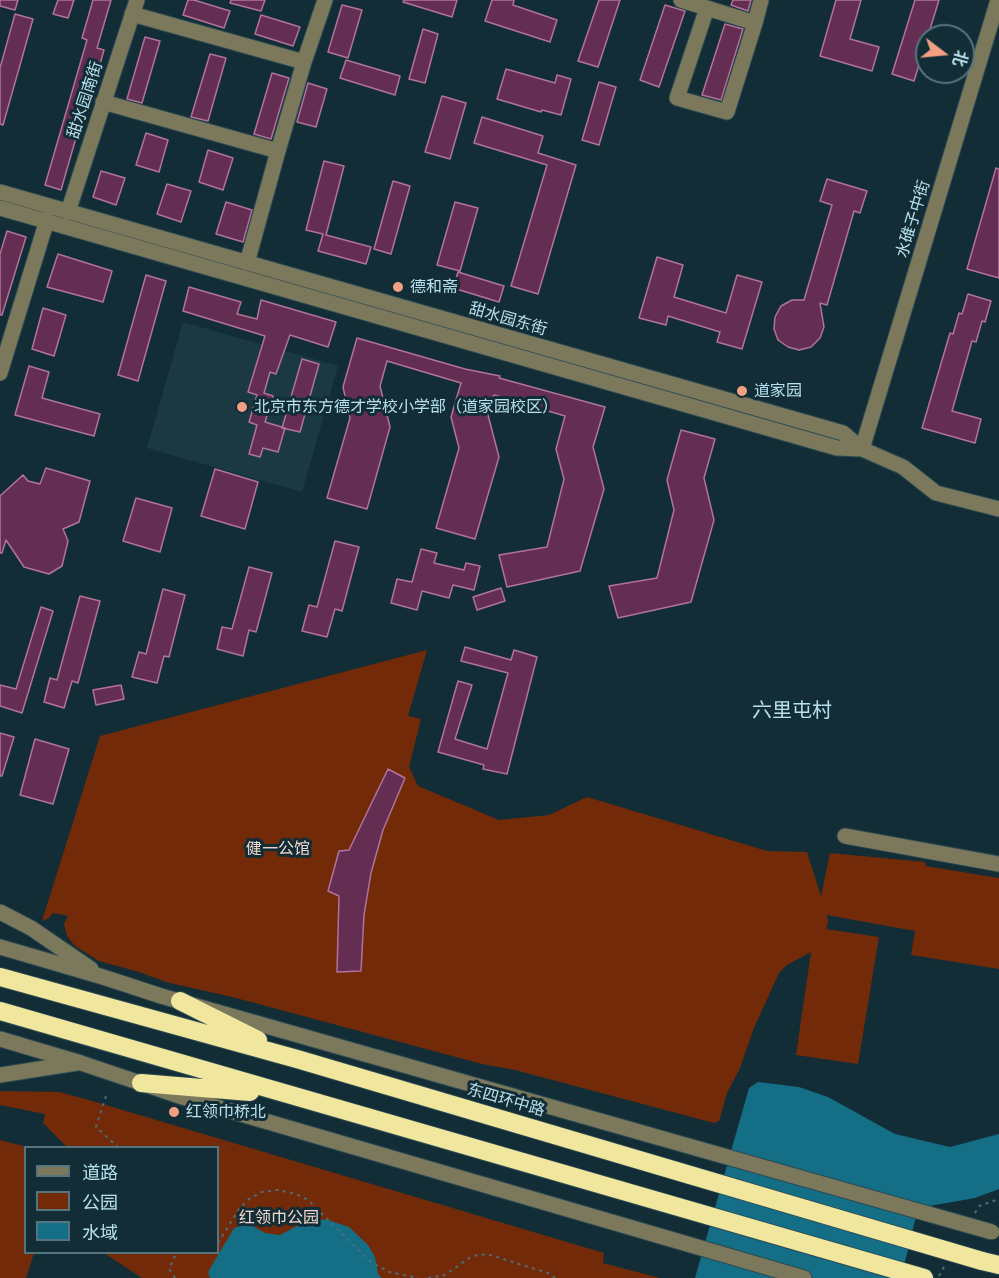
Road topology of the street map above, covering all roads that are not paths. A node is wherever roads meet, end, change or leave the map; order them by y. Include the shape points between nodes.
1 (325, 0) edge
2 (681, 0) edge
3 (761, 0) edge
4 (998, 0) edge
5 (135, 7) edge
6 (707, 8) junction
7 (754, 23) junction
8 (304, 62) junction
9 (103, 102) junction
10 (278, 152) junction
11 (0, 192) edge
12 (0, 208) edge
13 (68, 212) junction
14 (47, 220) junction
15 (247, 263) junction
16 (0, 373) edge
17 (862, 449) junction
18 (999, 509) edge
19 (845, 836) dead end
20 (999, 864) edge
21 (0, 912) edge
22 (0, 948) edge
23 (0, 977) edge
24 (104, 977) junction
25 (180, 1001) junction
26 (0, 1011) edge
27 (0, 1039) edge
28 (297, 1059) junction
29 (81, 1063) junction
30 (0, 1075) edge
31 (141, 1083) junction
32 (289, 1095) junction
33 (996, 1233) edge
34 (991, 1263) edge
35 (804, 1278) edge
36 (924, 1278) edge

1 - 8 street
2 - 6 street
3 - 7 street
4 - 17 street, 水碓子中街
5 - 8 street
5 - 9 street, 甜水园南街
6 - 7 street
6 - 7 street via 677,98 727,112
8 - 10 street
9 - 10 street
9 - 13 street, 甜水园南街
10 - 15 street
11 - 13 street, 甜水园东街
12 - 14 street, 甜水园东街
13 - 15 street, 甜水园东街
14 - 16 street
14 - 17 street, 甜水园东街 via 837,448
15 - 17 street, 甜水园东街 via 843,433
17 - 18 street, 甜水园东街 via 903,467 936,493
19 - 20 street
21 - 24 street
22 - 24 street, 东四环中路
23 - 28 highway, 东四环中路
24 - 25 street, 东四环中路
25 - 28 highway
25 - 33 street, 东四环中路, bridge
26 - 32 highway
27 - 29 street
28 - 34 highway, 东四环中路, bridge
29 - 30 street
29 - 31 street
31 - 32 highway
31 - 35 street
32 - 36 highway

